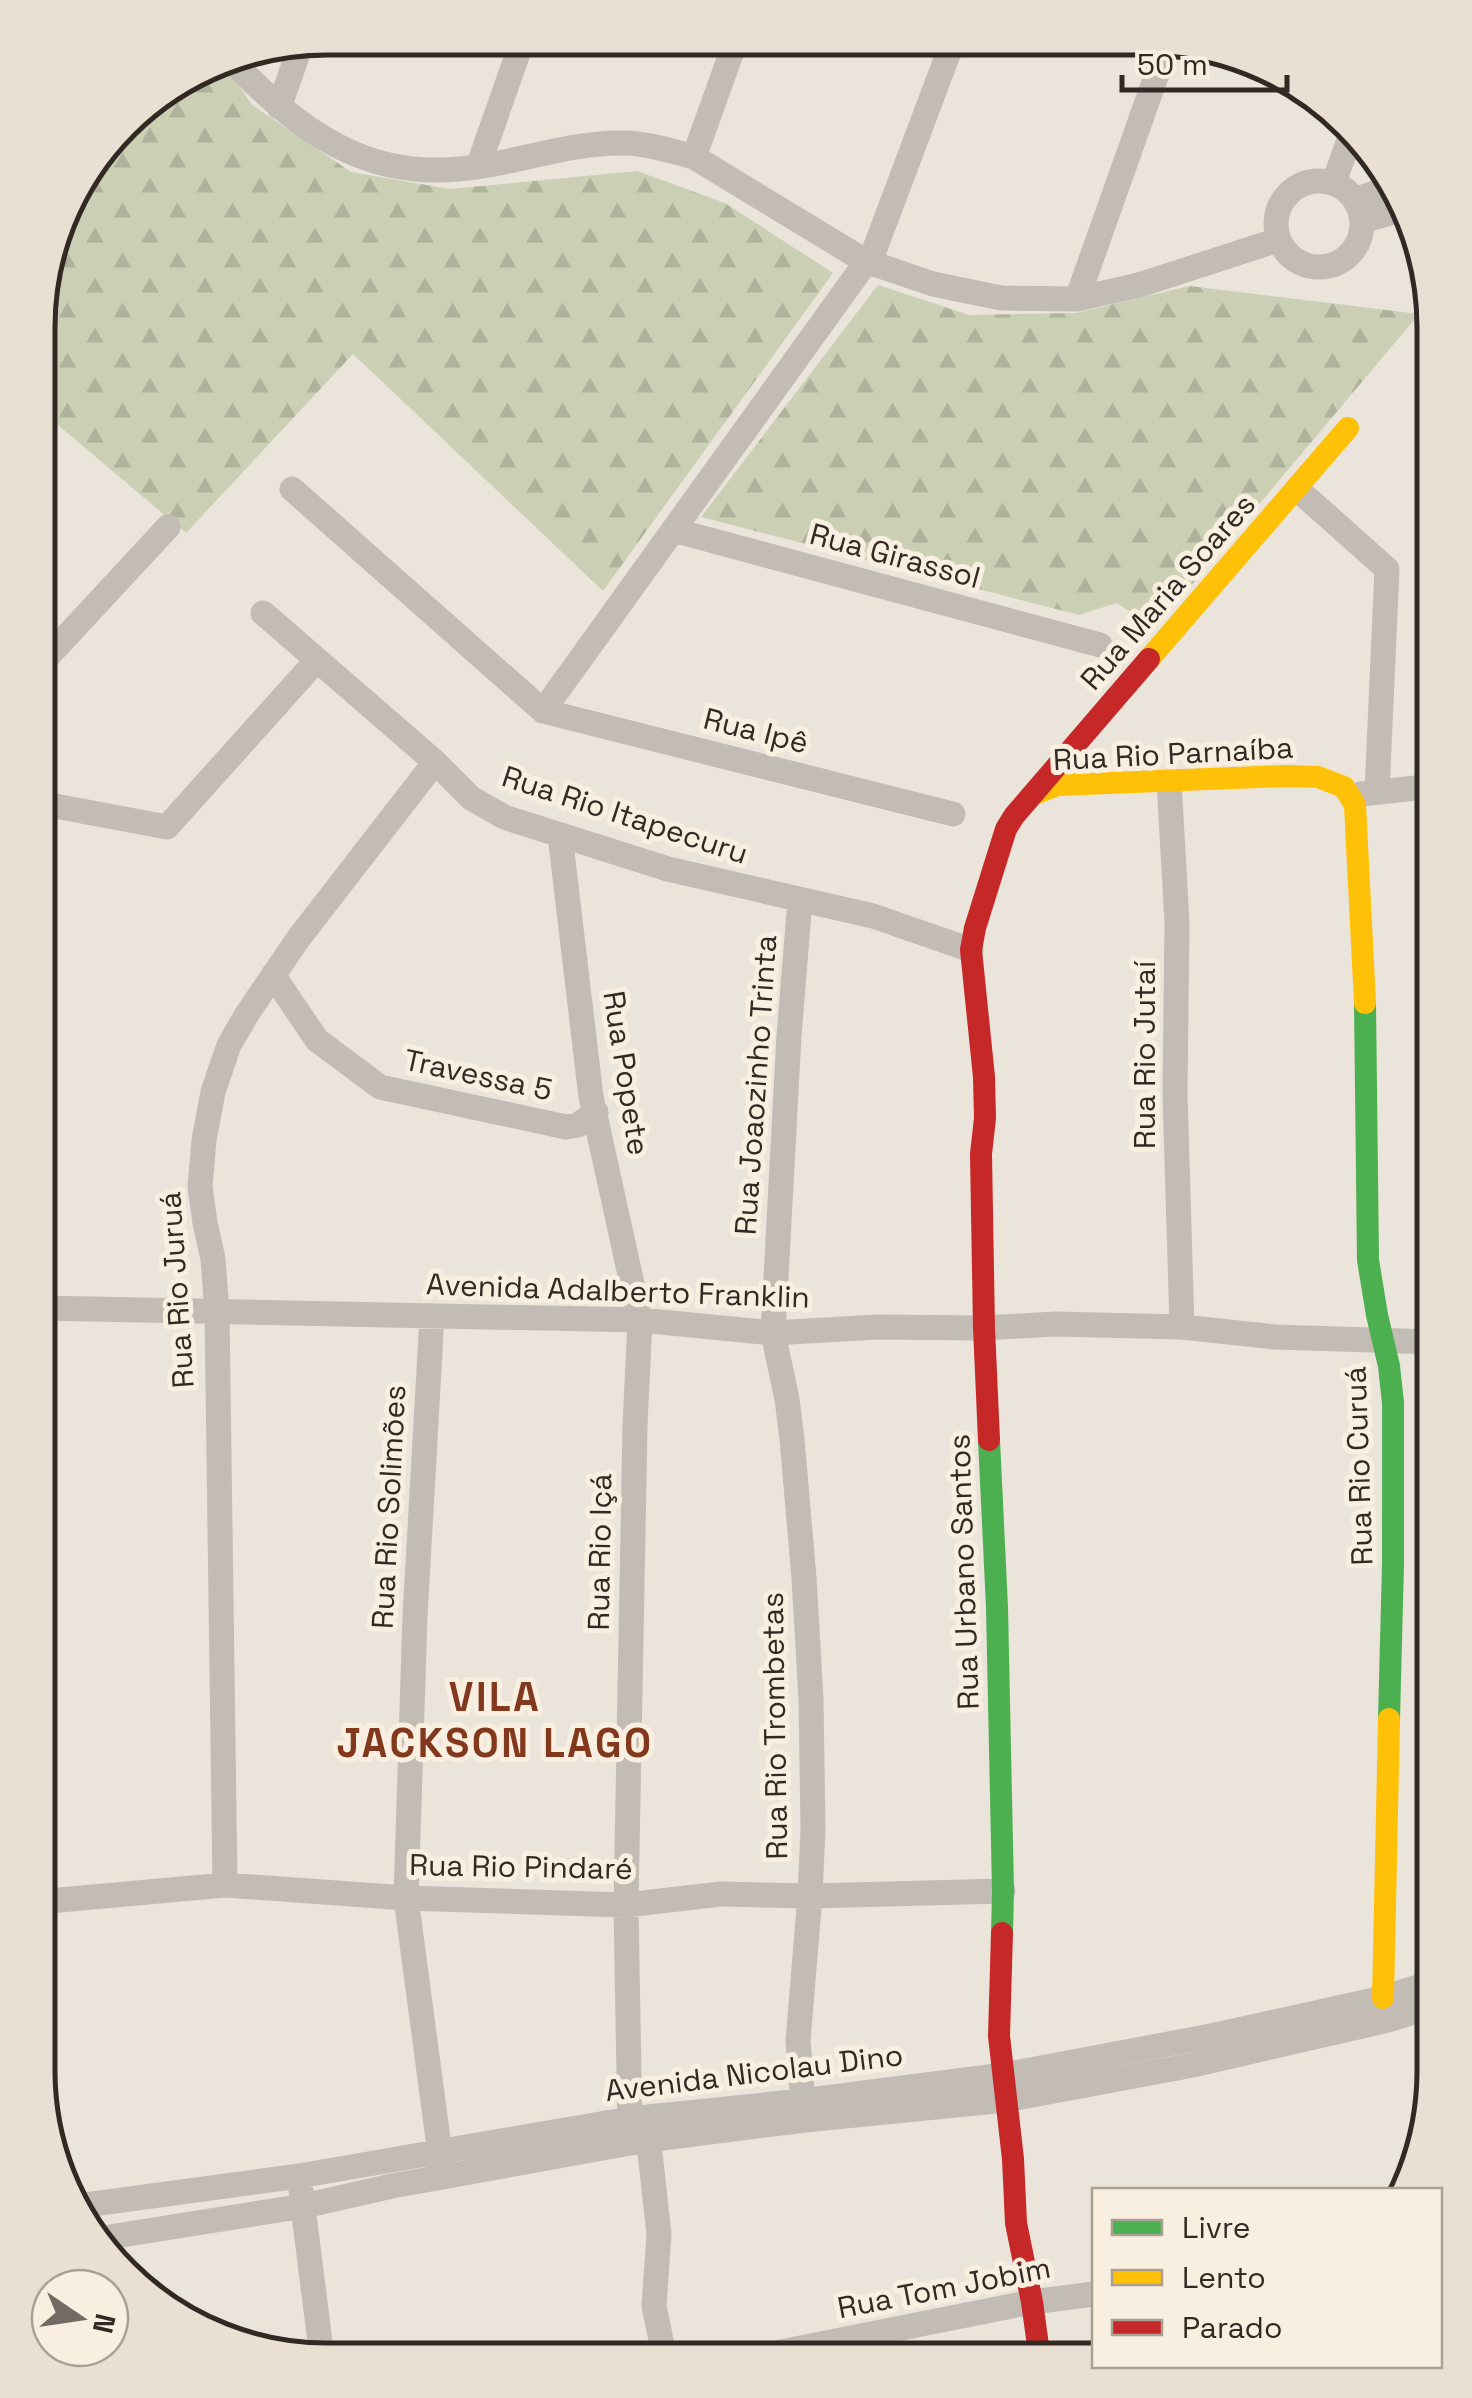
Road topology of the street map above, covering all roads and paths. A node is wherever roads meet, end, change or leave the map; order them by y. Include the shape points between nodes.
1 (517, 55) edge
2 (731, 55) edge
3 (947, 55) edge
4 (1163, 56) edge
5 (297, 57) edge
6 (239, 69) edge
7 (279, 106) junction
8 (1347, 146) edge
9 (694, 157) junction
10 (478, 167) junction
11 (1334, 182) junction
12 (1382, 193) edge
13 (1389, 209) edge
14 (1359, 210) junction
15 (1278, 240) junction
16 (865, 261) junction
17 (1077, 299) junction
18 (1348, 428) dead end
19 (1297, 488) junction
20 (292, 489) dead end
21 (168, 527) dead end
22 (673, 530) junction
23 (263, 613) dead end
24 (1100, 645) dead end
25 (55, 650) edge
26 (317, 660) junction
27 (543, 710) junction
28 (435, 762) junction
29 (1169, 782) junction
30 (1417, 789) edge
31 (1034, 794) junction
32 (1362, 800) junction
33 (55, 806) edge
34 (953, 814) dead end
35 (560, 834) junction
36 (800, 900) junction
37 (972, 950) junction
38 (273, 975) junction
39 (596, 1112) junction
40 (55, 1308) edge
41 (217, 1313) junction
42 (432, 1317) junction
43 (640, 1320) junction
44 (1182, 1326) junction
45 (984, 1328) junction
46 (773, 1333) junction
47 (1383, 1341) junction
48 (1416, 1342) edge
49 (226, 1885) junction
50 (1003, 1891) junction
51 (810, 1896) junction
52 (406, 1898) junction
53 (55, 1900) edge
54 (626, 1906) junction
55 (1416, 1988) edge
56 (1384, 1998) junction
57 (1416, 2011) edge
58 (1005, 2087) junction
59 (803, 2110) junction
60 (638, 2130) junction
61 (438, 2152) junction
62 (299, 2176) junction
63 (444, 2178) junction
64 (90, 2205) edge
65 (304, 2206) junction
66 (112, 2237) edge
67 (1092, 2294) edge
68 (1032, 2302) junction
69 (320, 2343) edge
70 (662, 2343) edge
71 (826, 2343) edge
72 (1038, 2343) edge

1 - 10 street
2 - 9 street
3 - 16 street
4 - 17 street
5 - 7 street
6 - 7 street
7 - 10 street via 339,148 386,164
8 - 11 street
9 - 10 street via 627,144
9 - 16 street
11 - 14 street via 1348,190
11 - 15 street via 1308,181 1284,197 1277,210
12 - 14 street
13 - 14 street
14 - 15 street via 1358,244 1333,265 1301,264
15 - 17 street
16 - 17 street via 1001,298
16 - 22 street
18 - 19 street, Rua Maria Soares
19 - 31 street, Rua Maria Soares
19 - 32 street via 1387,569
20 - 27 street
21 - 25 street
22 - 24 street, Rua Girassol
22 - 27 street
23 - 26 street, Rua Rio Itapecuru
26 - 28 street, Rua Rio Itapecuru
26 - 33 street via 167,826
27 - 34 street, Rua Ipê
28 - 35 street, Rua Rio Itapecuru via 489,809
28 - 38 street, Rua Rio Juruá
29 - 31 street, Rua Rio Parnaíba via 1058,785
29 - 32 street, Rua Rio Parnaíba via 1318,777
29 - 44 street, Rua Rio Jutaí
30 - 32 street
31 - 37 street, Rua Urbano Santos via 1006,829
32 - 47 street, Rua Rio Curuá via 1356,852 1365,973 1368,1260
35 - 36 street, Rua Rio Itapecuru via 668,869
35 - 39 street, Rua Popete
36 - 37 street, Rua Rio Itapecuru via 873,916
36 - 46 street, Rua Joaozinho Trinta
37 - 45 street, Rua Urbano Santos via 984,1077
38 - 39 street, Travessa 5 via 317,1040 380,1087 566,1127
38 - 41 street, Rua Rio Juruá via 228,1045 204,1140 200,1187
39 - 43 street, Rua Popete
40 - 41 street, Avenida Adalberto Franklin
41 - 42 street, Avenida Adalberto Franklin
41 - 49 street, Rua Rio Juruá
42 - 43 street, Avenida Adalberto Franklin
42 - 52 street, Rua Rio Solimões
43 - 46 street, Avenida Adalberto Franklin
43 - 54 street, Rua Rio Içá
44 - 45 street, Avenida Adalberto Franklin
44 - 47 street, Avenida Adalberto Franklin
45 - 46 street, Avenida Adalberto Franklin
45 - 50 street, Rua Urbano Santos
46 - 51 street, Rua Rio Trombetas via 787,1399 804,1578
47 - 48 street, Avenida Adalberto Franklin
47 - 56 street, Rua Rio Curuá via 1392,1403 1394,1547
49 - 52 street, Rua Rio Pindaré
49 - 53 street, Rua Rio Pindaré
50 - 51 street, Rua Rio Pindaré
50 - 58 street, Rua Urbano Santos via 999,2036
51 - 54 street, Rua Rio Pindaré via 721,1894
51 - 59 street, Rua Rio Trombetas via 798,2041
52 - 54 street, Rua Rio Pindaré
52 - 61 street, Rua Rio Solimões
54 - 60 street, Rua Rio Içá
55 - 56 street, Avenida Nicolau Dino
56 - 58 street, Avenida Nicolau Dino
57 - 58 street, Avenida Nicolau Dino via 1193,2065
58 - 59 street, Avenida Nicolau Dino
58 - 68 street, Rua Urbano Santos via 1016,2222
59 - 60 street, Avenida Nicolau Dino
60 - 61 street, Avenida Nicolau Dino
60 - 63 street, Avenida Nicolau Dino
60 - 70 street, Rua Rio Içá via 659,2234 654,2306
61 - 62 street, Avenida Nicolau Dino
61 - 63 street, Rua Rio Solimões
62 - 64 street, Avenida Nicolau Dino
62 - 65 street
63 - 65 street, Avenida Nicolau Dino
65 - 66 street, Avenida Nicolau Dino
65 - 69 street
67 - 68 street, Rua Tom Jobim
68 - 71 street, Rua Tom Jobim
68 - 72 street, Rua Urbano Santos

